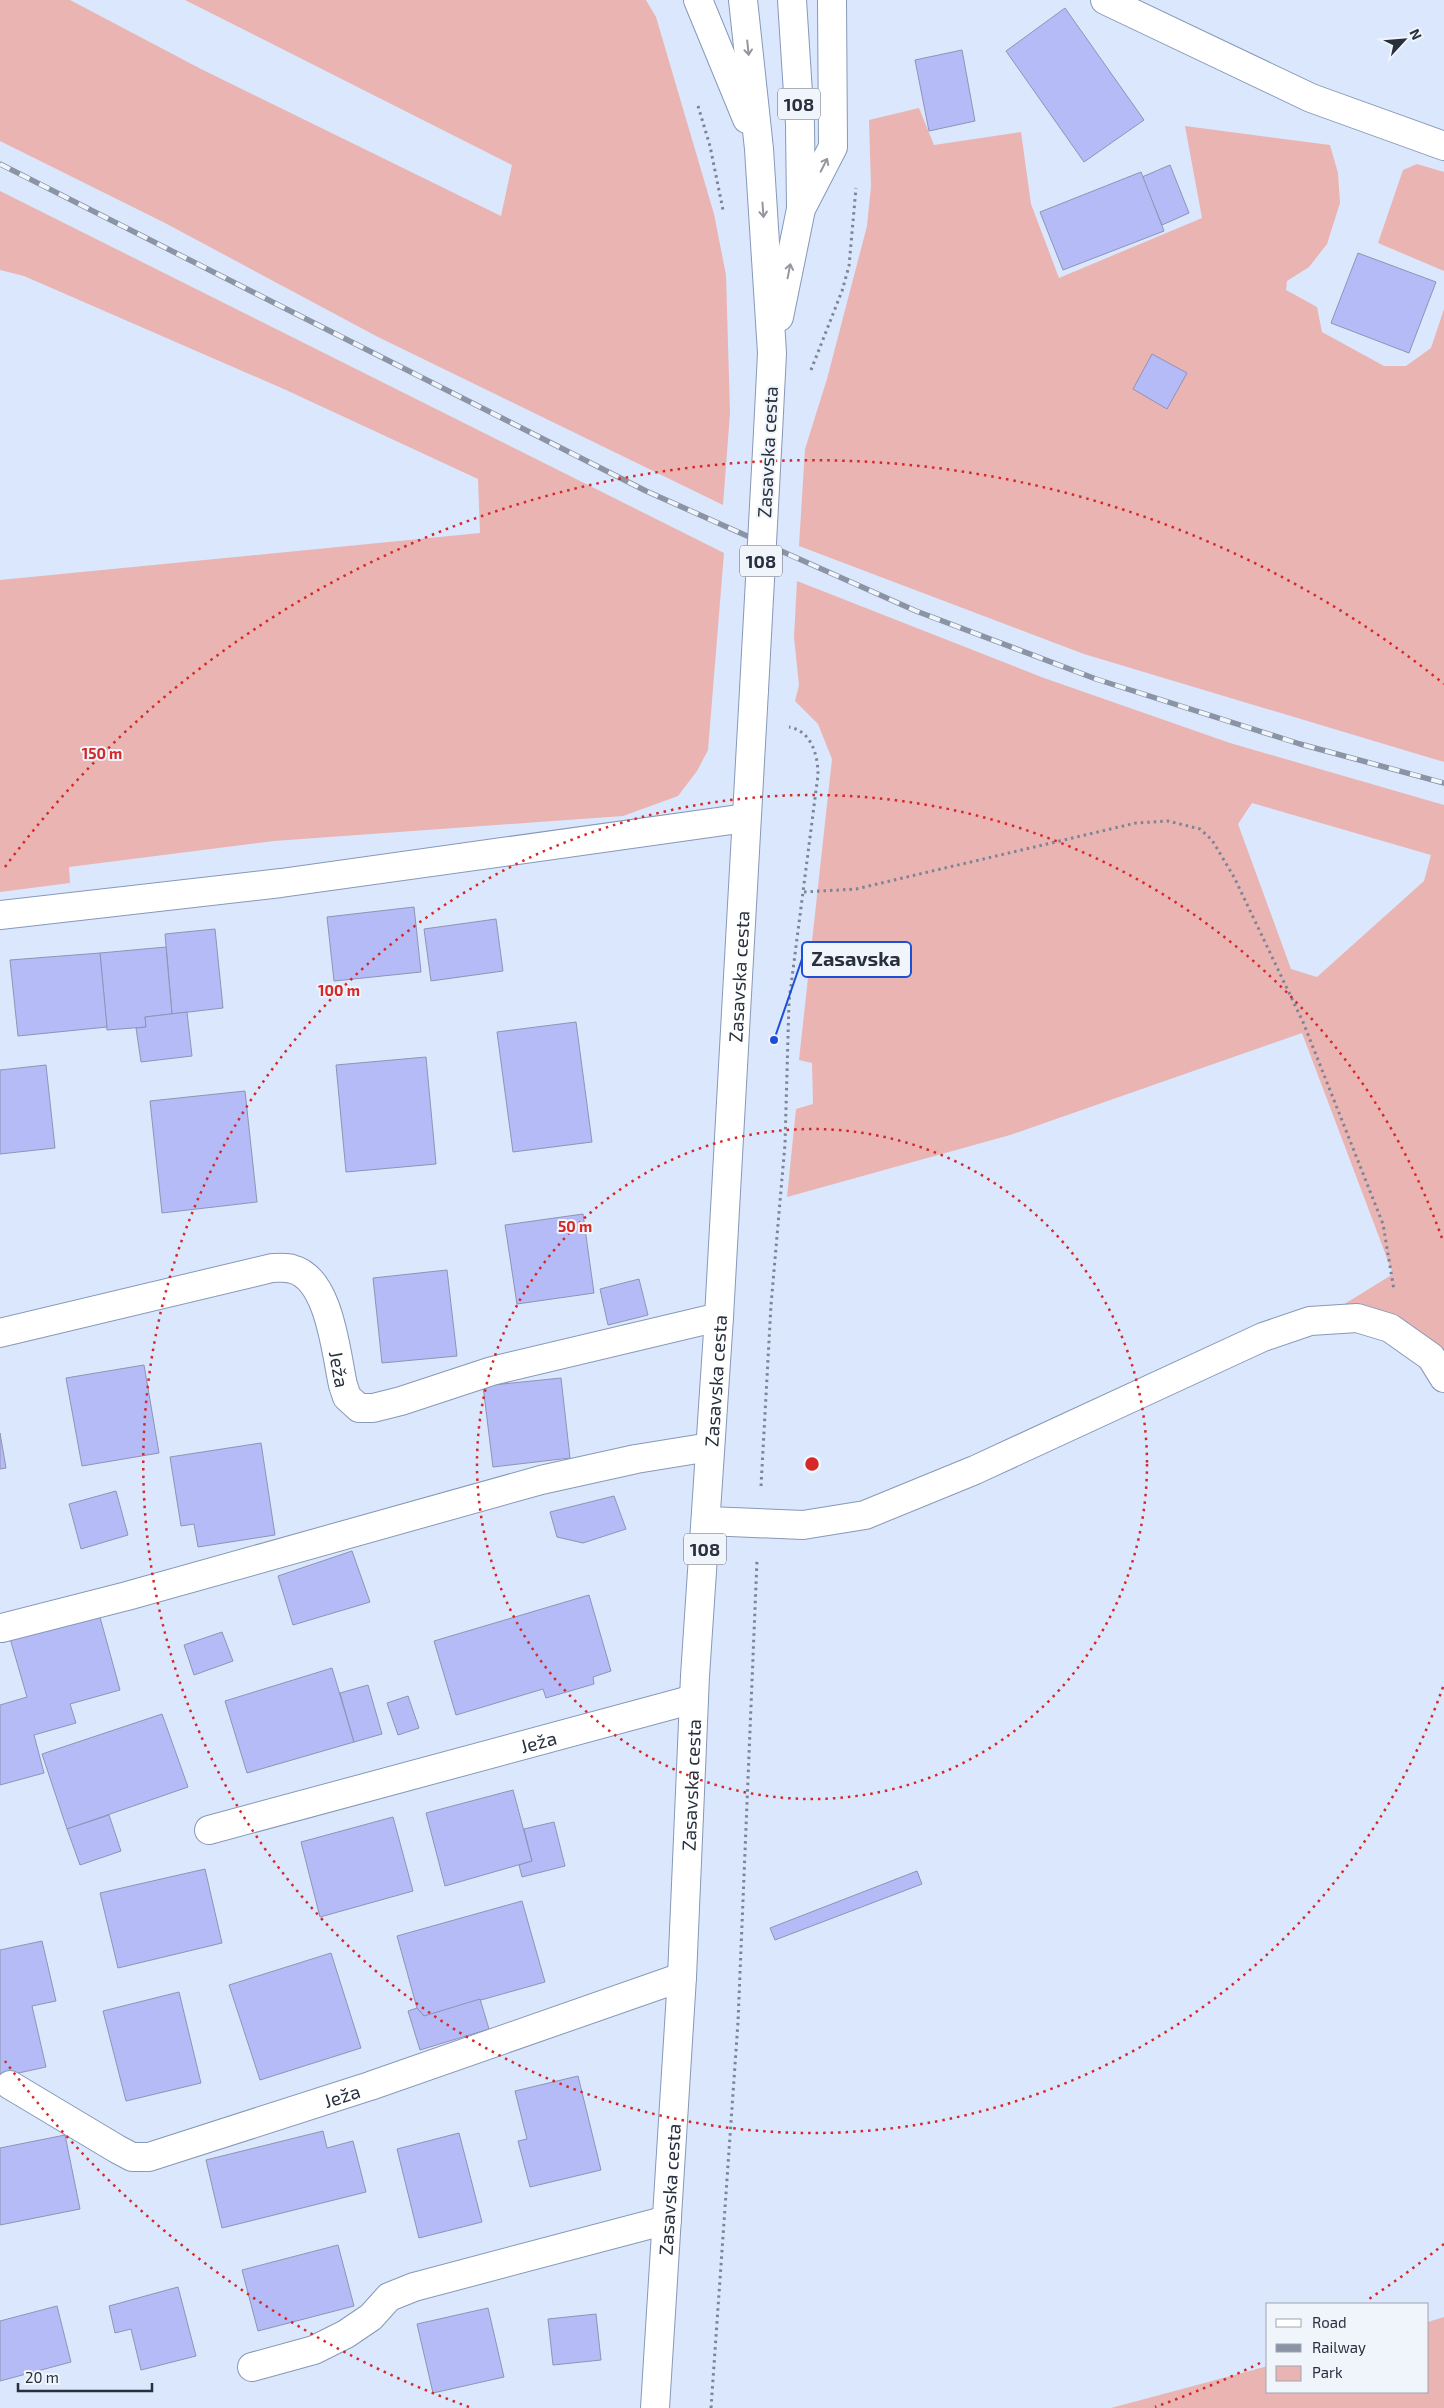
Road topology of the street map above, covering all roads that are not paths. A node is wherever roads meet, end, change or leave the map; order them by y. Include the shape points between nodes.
1 (698, 0) edge
2 (743, 0) edge
3 (792, 0) edge
4 (832, 0) edge
5 (1105, 0) edge
6 (1444, 146) edge
7 (759, 149) junction
8 (801, 209) junction
9 (772, 353) junction
10 (746, 818) junction
11 (0, 915) edge
12 (719, 1317) junction
13 (0, 1333) edge
14 (1444, 1378) edge
15 (710, 1447) junction
16 (707, 1521) junction
17 (2, 1628) dead end
18 (694, 1699) junction
19 (209, 1830) dead end
20 (682, 1978) junction
21 (10, 2085) dead end
22 (667, 2220) junction
23 (252, 2367) dead end
24 (655, 2408) edge

1 - 7 street
2 -> 7 street, Zasavska cesta
3 - 8 street, Zasavska cesta / 108
8 -> 4 street via 833,147
5 - 6 street via 1311,98
7 -> 9 street, Zasavska cesta
9 -> 8 street, Zasavska cesta / 108
9 - 10 street, Zasavska cesta / 108, bridge
10 - 11 street via 281,883
10 - 12 street, Zasavska cesta / 108
12 - 13 street, Ježa via 492,1371 373,1408 359,1408 347,1397 327,1309 318,1290 306,1276 292,1269 272,1268
12 - 15 street, Zasavska cesta / 108
14 - 16 street via 1431,1357 1390,1328 1357,1318 1310,1321 1263,1337 975,1470 865,1515 803,1525
15 - 16 street, Zasavska cesta / 108
15 - 17 street via 541,1480 128,1596
16 - 18 street, Zasavska cesta / 108
18 - 19 street, Ježa
18 - 20 street, Zasavska cesta / 108
20 - 21 street, Ježa via 370,2086 149,2156 132,2156 117,2150
20 - 22 street, Zasavska cesta / 108
22 - 23 street via 414,2287 389,2297 371,2317 314,2350
22 - 24 street, Zasavska cesta / 108

